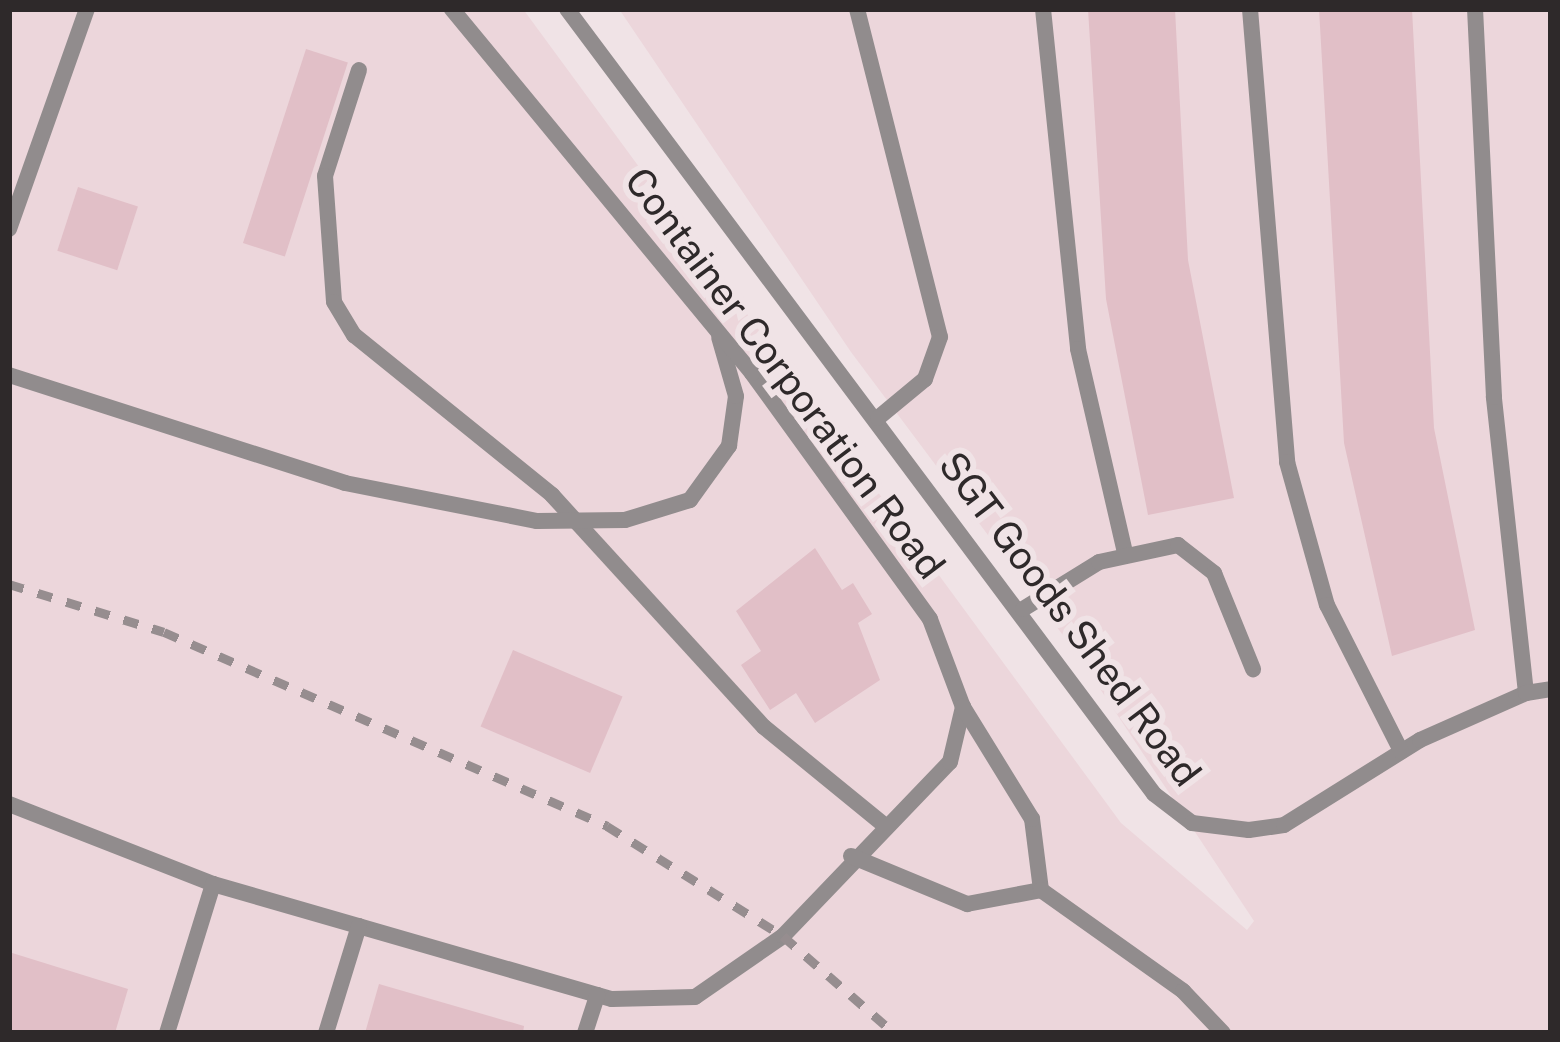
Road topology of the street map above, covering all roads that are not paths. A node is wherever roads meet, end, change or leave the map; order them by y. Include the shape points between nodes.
1 (87, 9) edge
2 (452, 9) edge
3 (567, 9) edge
4 (857, 9) edge
5 (1043, 9) edge
6 (1250, 9) edge
7 (1475, 9) edge
8 (358, 70) dead end
9 (9, 229) edge
10 (718, 330) junction
11 (9, 375) edge
12 (878, 418) junction
13 (566, 521) junction
14 (1125, 553) junction
15 (1023, 609) junction
16 (1253, 669) dead end
17 (1551, 689) edge
18 (1526, 693) junction
19 (964, 707) junction
20 (1401, 751) junction
21 (9, 804) edge
22 (884, 824) junction
23 (851, 856) junction
24 (213, 884) junction
25 (1040, 890) junction
26 (359, 926) junction
27 (597, 995) junction
28 (167, 1033) edge
29 (326, 1033) edge
30 (585, 1033) edge
31 (1223, 1033) edge

1 - 9 lane
2 - 10 lane, Container Corporation Road
3 - 12 lane, SGT Goods Shed Road
4 - 12 lane via 880,130 940,337 925,379
5 - 14 lane via 1075,328
6 - 20 lane via 1287,462 1328,605
7 - 18 lane via 1494,397
8 - 13 lane via 325,176 334,302 354,335 552,495
10 - 13 lane via 736,396 729,446 690,500 626,520
10 - 19 lane, Container Corporation Road via 930,619
11 - 13 lane via 345,483
12 - 15 lane, SGT Goods Shed Road
13 - 22 lane via 764,727
14 - 15 lane
14 - 16 lane via 1162,544 1205,559
15 - 20 lane, SGT Goods Shed Road via 1154,794 1192,823 1284,825
17 - 18 lane, SGT Goods Shed Road
18 - 20 lane, SGT Goods Shed Road
19 - 22 lane via 950,762
19 - 25 lane, Container Corporation Road via 1032,819
21 - 24 lane
22 - 23 lane
23 - 25 lane via 967,904
23 - 27 lane via 756,961 695,998
24 - 26 lane
24 - 28 lane
25 - 31 lane via 1183,992
26 - 27 lane
26 - 29 lane
27 - 30 lane

